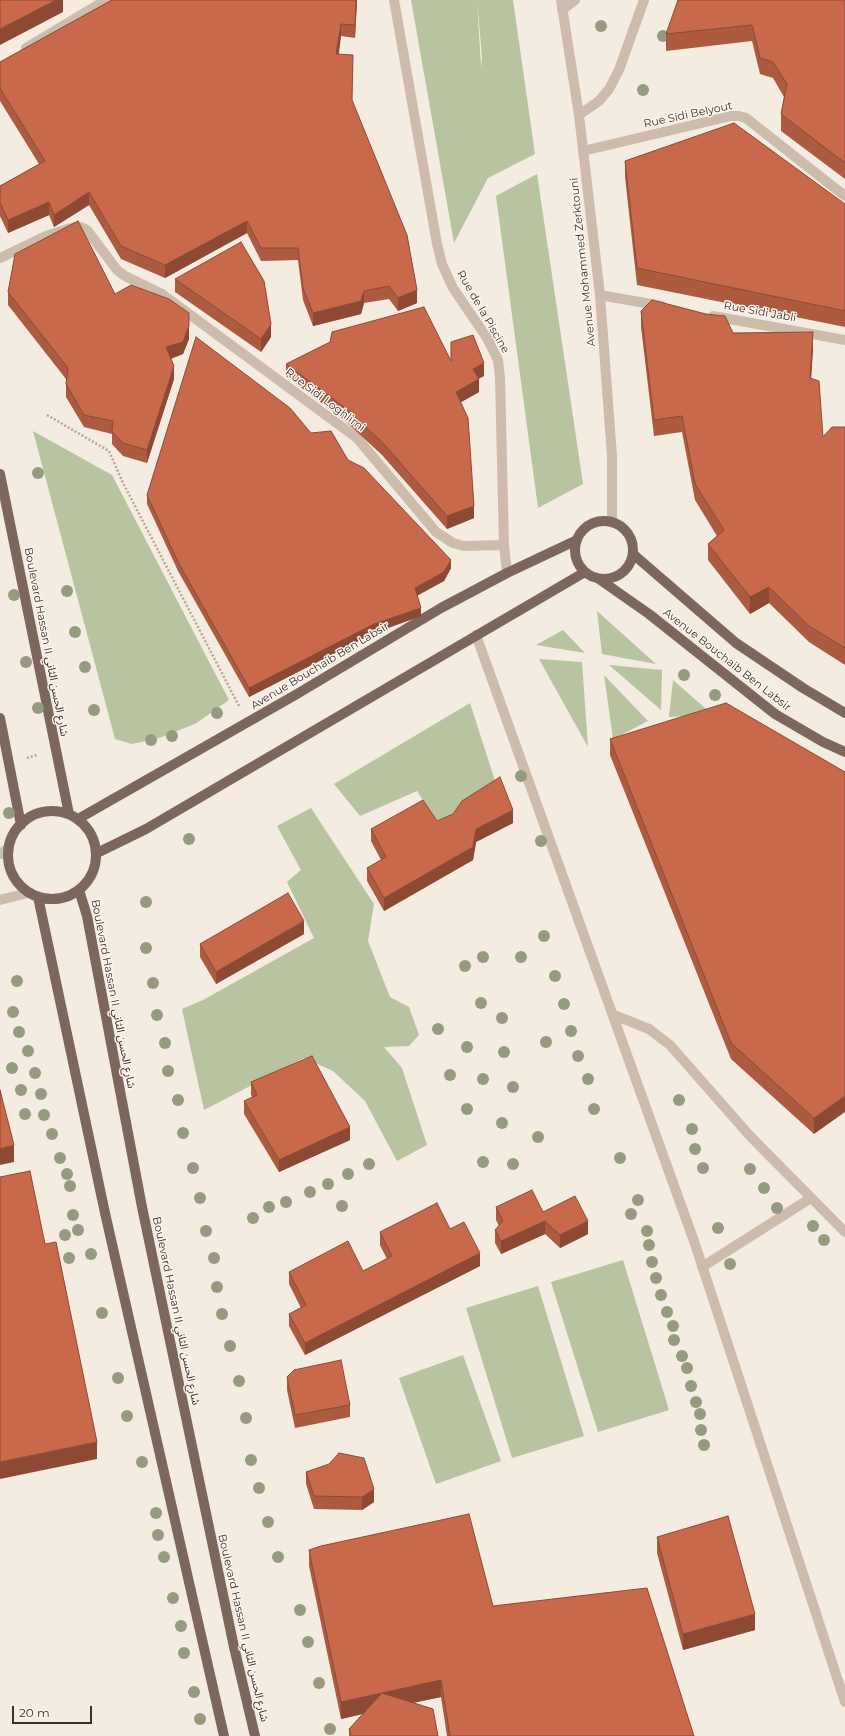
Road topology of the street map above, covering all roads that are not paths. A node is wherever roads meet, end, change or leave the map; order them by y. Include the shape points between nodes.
1 (106, 0) edge
2 (394, 0) edge
3 (575, 0) edge
4 (644, 0) edge
5 (562, 5) edge
6 (20, 52) edge
7 (579, 115) junction
8 (583, 151) junction
9 (845, 196) edge
10 (0, 258) edge
11 (600, 295) junction
12 (669, 308) edge
13 (700, 313) edge
14 (845, 340) edge
15 (0, 474) edge
16 (612, 522) junction
17 (577, 540) junction
18 (504, 545) junction
19 (633, 554) junction
20 (585, 572) junction
21 (507, 573) junction
22 (599, 579) junction
23 (476, 635) junction
24 (845, 713) edge
25 (0, 718) edge
26 (845, 752) edge
27 (74, 817) junction
28 (21, 825) junction
29 (9, 848) junction
30 (97, 853) junction
31 (0, 854) edge
32 (79, 890) junction
33 (28, 893) junction
34 (38, 897) junction
35 (0, 900) edge
36 (614, 1015) junction
37 (811, 1198) junction
38 (845, 1232) edge
39 (702, 1267) junction
40 (845, 1702) edge
41 (224, 1736) edge
42 (255, 1736) edge

1 - 6 street
2 - 18 street, Rue de la Piscine via 442,264 453,288 487,338 498,360
3 - 5 street
4 - 7 street via 619,70 609,89 599,101
5 - 7 street, Avenue Mohammed Zerktouni
7 - 8 street, Avenue Mohammed Zerktouni
8 - 9 street, Rue Sidi Belyout via 739,116 746,118
8 - 11 street, Avenue Mohammed Zerktouni
10 - 18 street, Rue Sidi Loghlimi via 37,240 74,227 87,230 117,270 162,294 357,438 436,532 453,543 464,546
11 - 12 street
11 - 16 street, Avenue Mohammed Zerktouni via 612,456
13 - 14 street, Rue Sidi Jabli
15 - 27 main road, Boulevard Hassan II شارع الحسن الثاني via 55,750
16 - 17 main road via 589,525
16 - 19 main road via 621,526 630,536
17 - 20 main road via 576,557
17 - 21 main road, Avenue Bouchaib Ben Labsir
18 - 21 street, Rue de la Piscine
19 - 22 main road via 630,563 621,574 609,579
19 - 24 main road, Avenue Bouchaib Ben Labsir via 736,643
20 - 22 main road
20 - 23 main road
21 - 27 main road, Avenue Bouchaib Ben Labsir via 441,608 247,722
22 - 26 main road, Avenue Bouchaib Ben Labsir via 649,614 775,714
23 - 30 main road via 146,829
23 - 36 street
25 - 28 main road
27 - 28 main road, Boulevard Hassan II شارع الحسن الثاني via 56,811 43,812 31,816
27 - 30 main road, Boulevard Hassan II شارع الحسن الثاني via 88,828
28 - 29 main road, Boulevard Hassan II شارع الحسن الثاني via 13,835
29 - 31 street
29 - 33 main road, Boulevard Hassan II شارع الحسن الثاني via 10,868 17,882
30 - 32 main road, Boulevard Hassan II شارع الحسن الثاني via 93,874
32 - 34 main road, Boulevard Hassan II شارع الحسن الثاني via 67,897 52,900
32 - 42 main road, Boulevard Hassan II شارع الحسن الثاني via 87,916 148,1238
33 - 34 main road, Boulevard Hassan II شارع الحسن الثاني
33 - 35 street
34 - 41 main road via 109,1228
36 - 37 street via 649,1029 670,1046 750,1136
36 - 39 street
37 - 38 street
37 - 39 street
39 - 40 street

